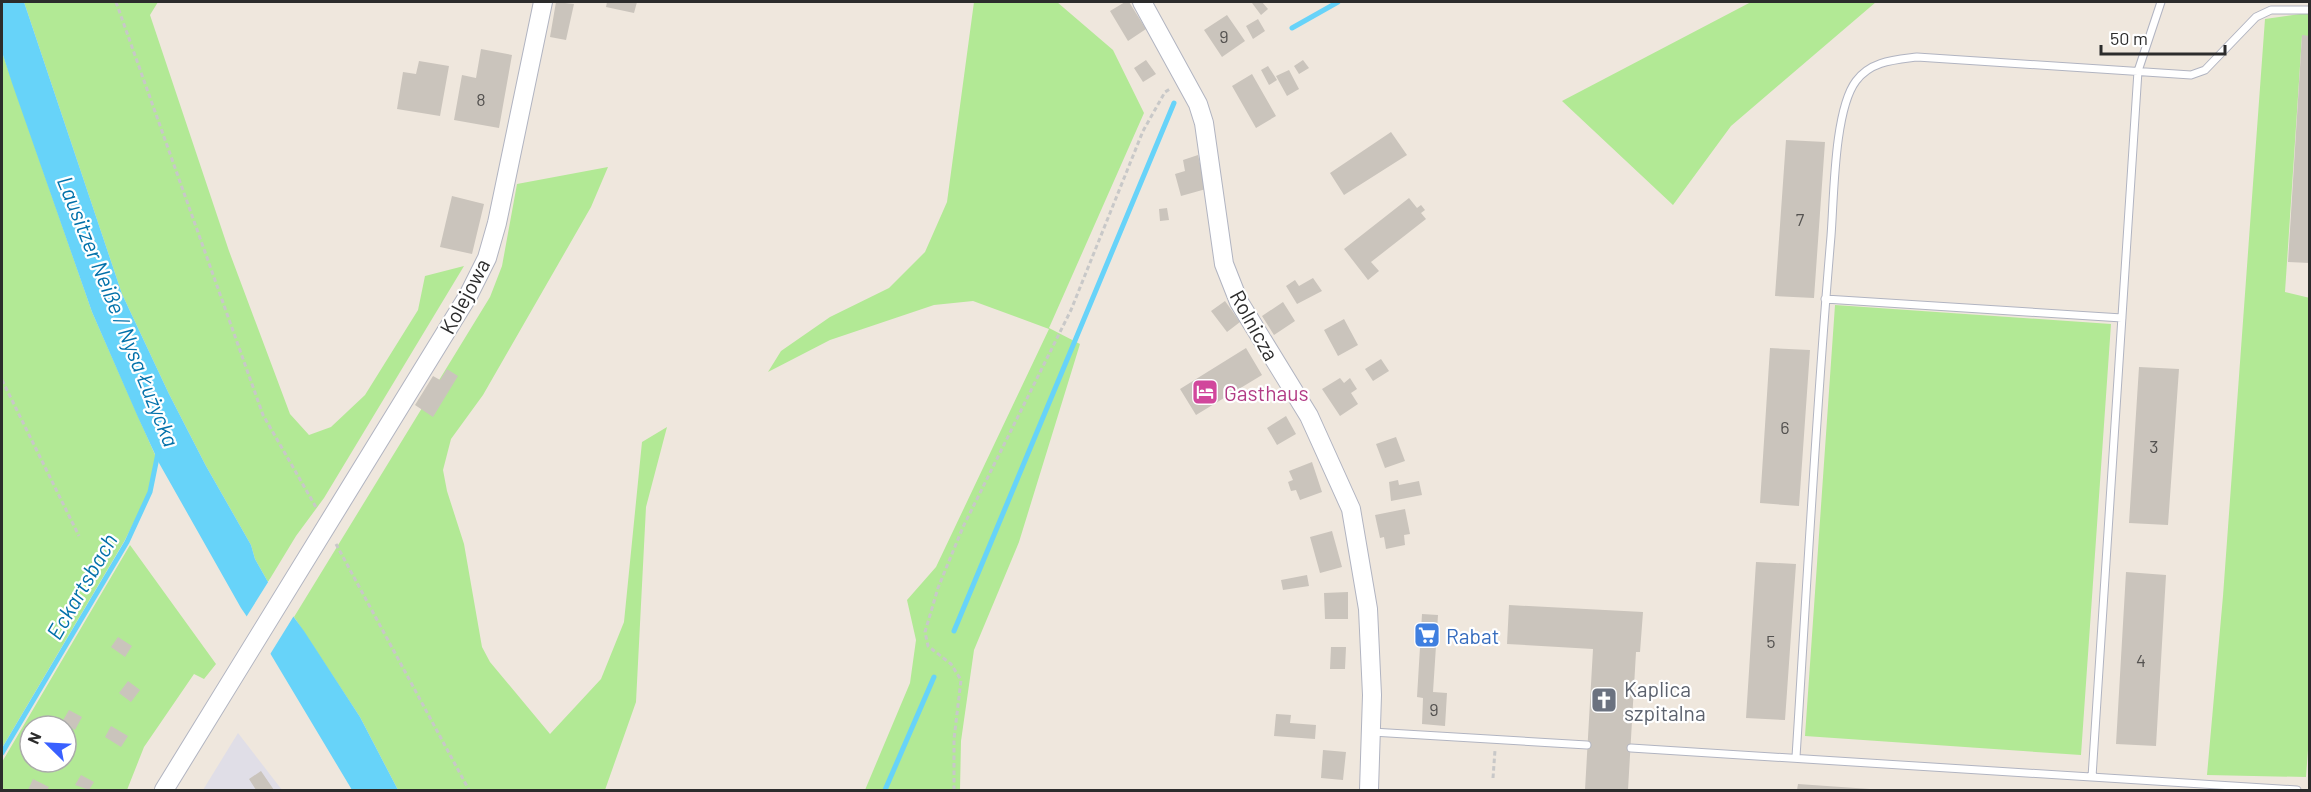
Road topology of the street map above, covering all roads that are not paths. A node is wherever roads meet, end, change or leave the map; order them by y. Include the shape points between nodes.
1 (543, 2) edge
2 (1142, 2) edge
3 (2161, 2) edge
4 (2310, 10) edge
5 (2138, 71) junction
6 (1825, 299) junction
7 (2122, 318) junction
8 (1372, 732) junction
9 (1587, 745) dead end
10 (1631, 747) dead end
11 (1796, 757) junction
12 (2091, 777) junction
13 (2222, 788) edge
14 (164, 790) edge
15 (1369, 790) edge
16 (2297, 790) edge

1 - 14 street, Kolejowa via 487,258 468,296
2 - 8 street, Rolnicza via 1198,104 1224,264 1239,302 1309,416 1351,509 1368,609
3 - 5 lane
4 - 5 lane via 2271,10 2256,17 2205,70 2191,75
5 - 6 lane via 1917,57 1869,67 1855,81 1841,116
5 - 7 lane
6 - 7 lane
6 - 11 lane
7 - 12 lane
8 - 9 lane
8 - 15 street, Rolnicza
10 - 11 lane
11 - 12 lane
12 - 13 lane
13 - 16 lane

